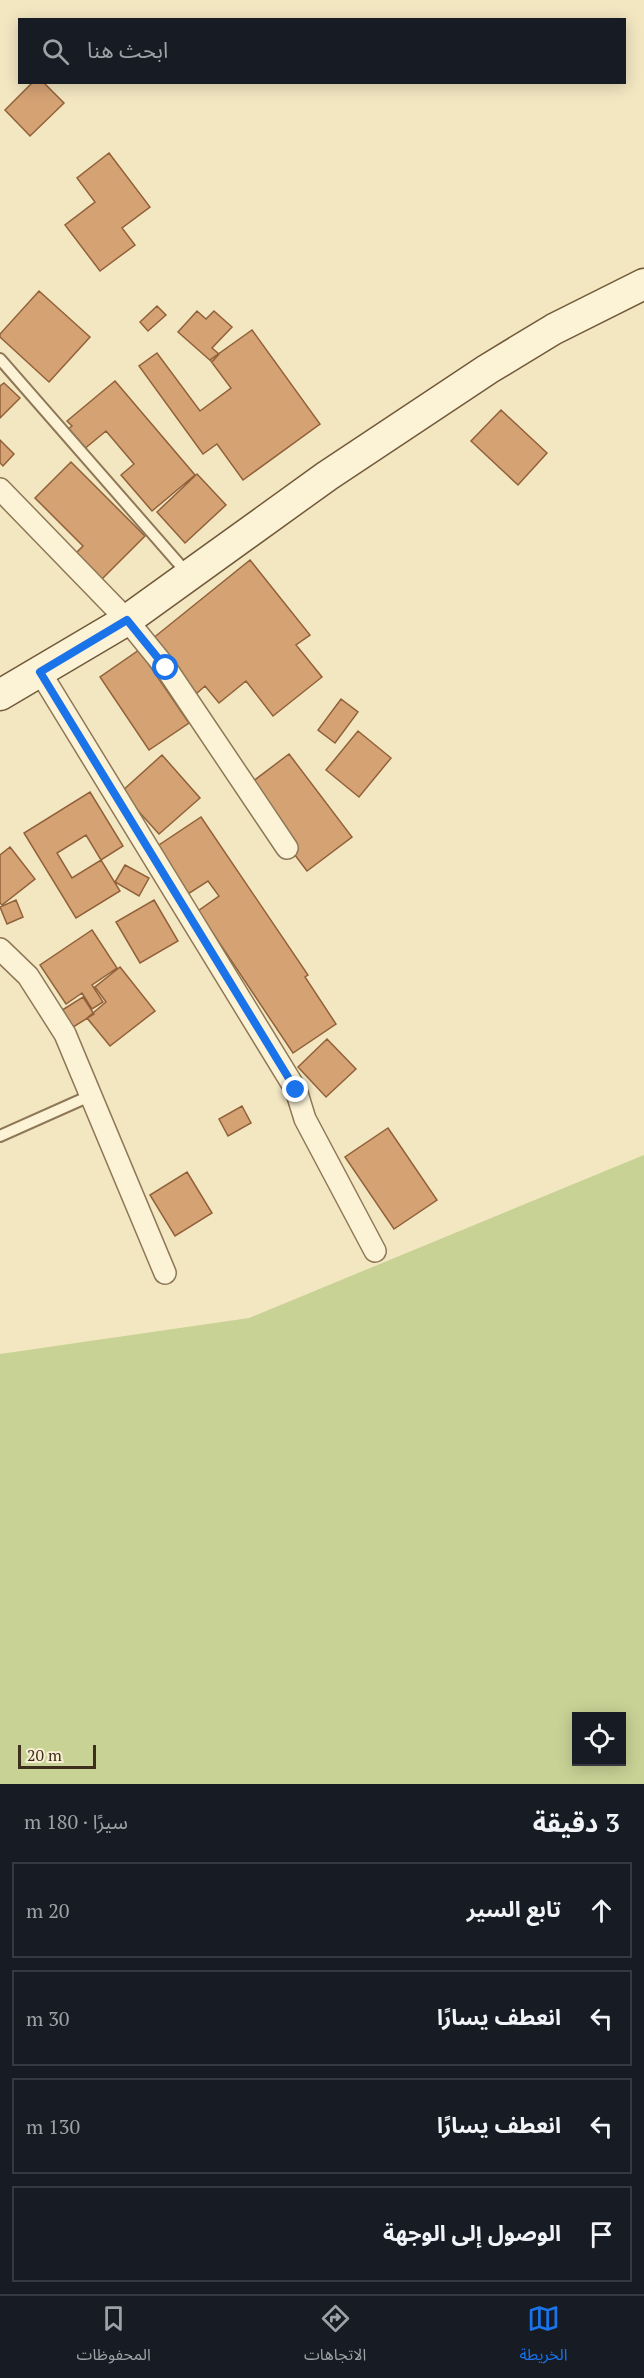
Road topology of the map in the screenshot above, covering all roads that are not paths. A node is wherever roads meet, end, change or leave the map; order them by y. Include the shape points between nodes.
1 (644, 284) edge
2 (0, 359) edge
3 (0, 489) edge
4 (189, 575) junction
5 (127, 620) junction
6 (40, 672) junction
7 (0, 695) edge
8 (287, 848) dead end
9 (0, 949) edge
10 (92, 1095) junction
11 (0, 1136) edge
12 (375, 1251) dead end
13 (165, 1273) dead end

1 - 4 main road via 554,329 488,369 336,470
2 - 4 lane
3 - 5 street
4 - 5 main road
5 - 6 main road
5 - 8 street via 166,668
6 - 7 main road
6 - 12 street via 296,1090 305,1119
9 - 10 street via 28,976 65,1034
10 - 11 lane
10 - 13 street

